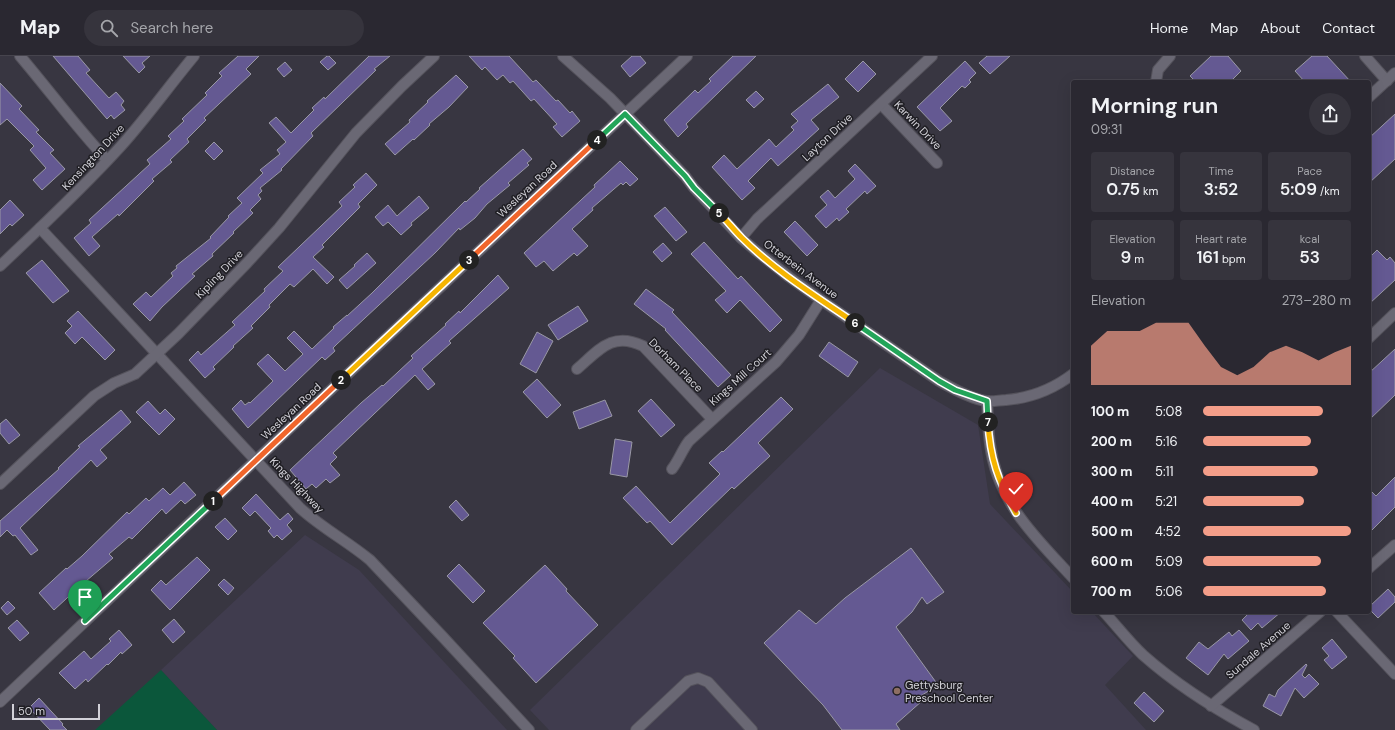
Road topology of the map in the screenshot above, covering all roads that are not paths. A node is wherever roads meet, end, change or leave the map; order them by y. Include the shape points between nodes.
1 (20, 56) edge
2 (194, 56) edge
3 (434, 56) edge
4 (563, 56) edge
5 (687, 56) edge
6 (932, 56) edge
7 (1170, 56) edge
8 (1365, 56) edge
9 (1395, 73) edge
10 (1156, 80) edge
11 (1387, 81) junction
12 (1371, 95) edge
13 (881, 104) junction
14 (625, 114) junction
15 (107, 160) junction
16 (937, 163) dead end
17 (40, 228) junction
18 (741, 238) junction
19 (0, 266) edge
20 (821, 300) junction
21 (1395, 313) edge
22 (1371, 336) edge
23 (157, 355) junction
24 (577, 369) dead end
25 (1071, 376) edge
26 (987, 401) junction
27 (712, 420) junction
28 (256, 460) junction
29 (672, 469) dead end
30 (0, 484) edge
31 (1395, 545) edge
32 (1371, 566) edge
33 (1071, 576) edge
34 (1106, 614) edge
35 (1318, 614) edge
36 (1339, 614) edge
37 (1395, 674) edge
38 (0, 702) edge
39 (1211, 706) junction
40 (529, 730) edge
41 (636, 730) edge
42 (752, 730) edge
43 (1254, 730) edge

1 - 15 street via 91,144
2 - 15 street, Kensington Drive
3 - 23 street, Kipling Drive via 356,133 247,263
4 - 14 street, Otterbein Avenue
5 - 14 street, Wesleyan Road
6 - 13 street, Layton Drive
7 - 10 street via 1158,70
8 - 11 street
9 - 11 street
11 - 12 street
13 - 16 street, Karwin Drive
13 - 18 street, Layton Drive via 756,219
14 - 18 street, Otterbein Avenue
14 - 28 street, Wesleyan Road
15 - 17 street, Kensington Drive
17 - 19 street, Kensington Drive
17 - 23 street, Kings Highway
18 - 20 street, Otterbein Avenue
20 - 26 street, Otterbein Avenue via 939,381 960,392
20 - 27 street, Kings Mill Court via 788,350
21 - 22 street
23 - 28 street, Kings Highway
23 - 30 street, Kipling Drive via 134,374 94,396
24 - 27 street, Dorham Place via 607,344 625,340 637,343 643,346
25 - 26 street, Otterbein Avenue via 1040,393 1022,398
26 - 33 street via 992,457 1004,492 1026,527
27 - 29 street, Kings Mill Court via 683,449
28 - 38 street, Wesleyan Road
28 - 40 street, Kings Highway via 309,516 370,560
31 - 32 street
34 - 39 street via 1142,654 1177,683
35 - 39 street, Sundale Avenue
36 - 37 street
39 - 43 street
41 - 42 street via 688,681 698,678 708,682

